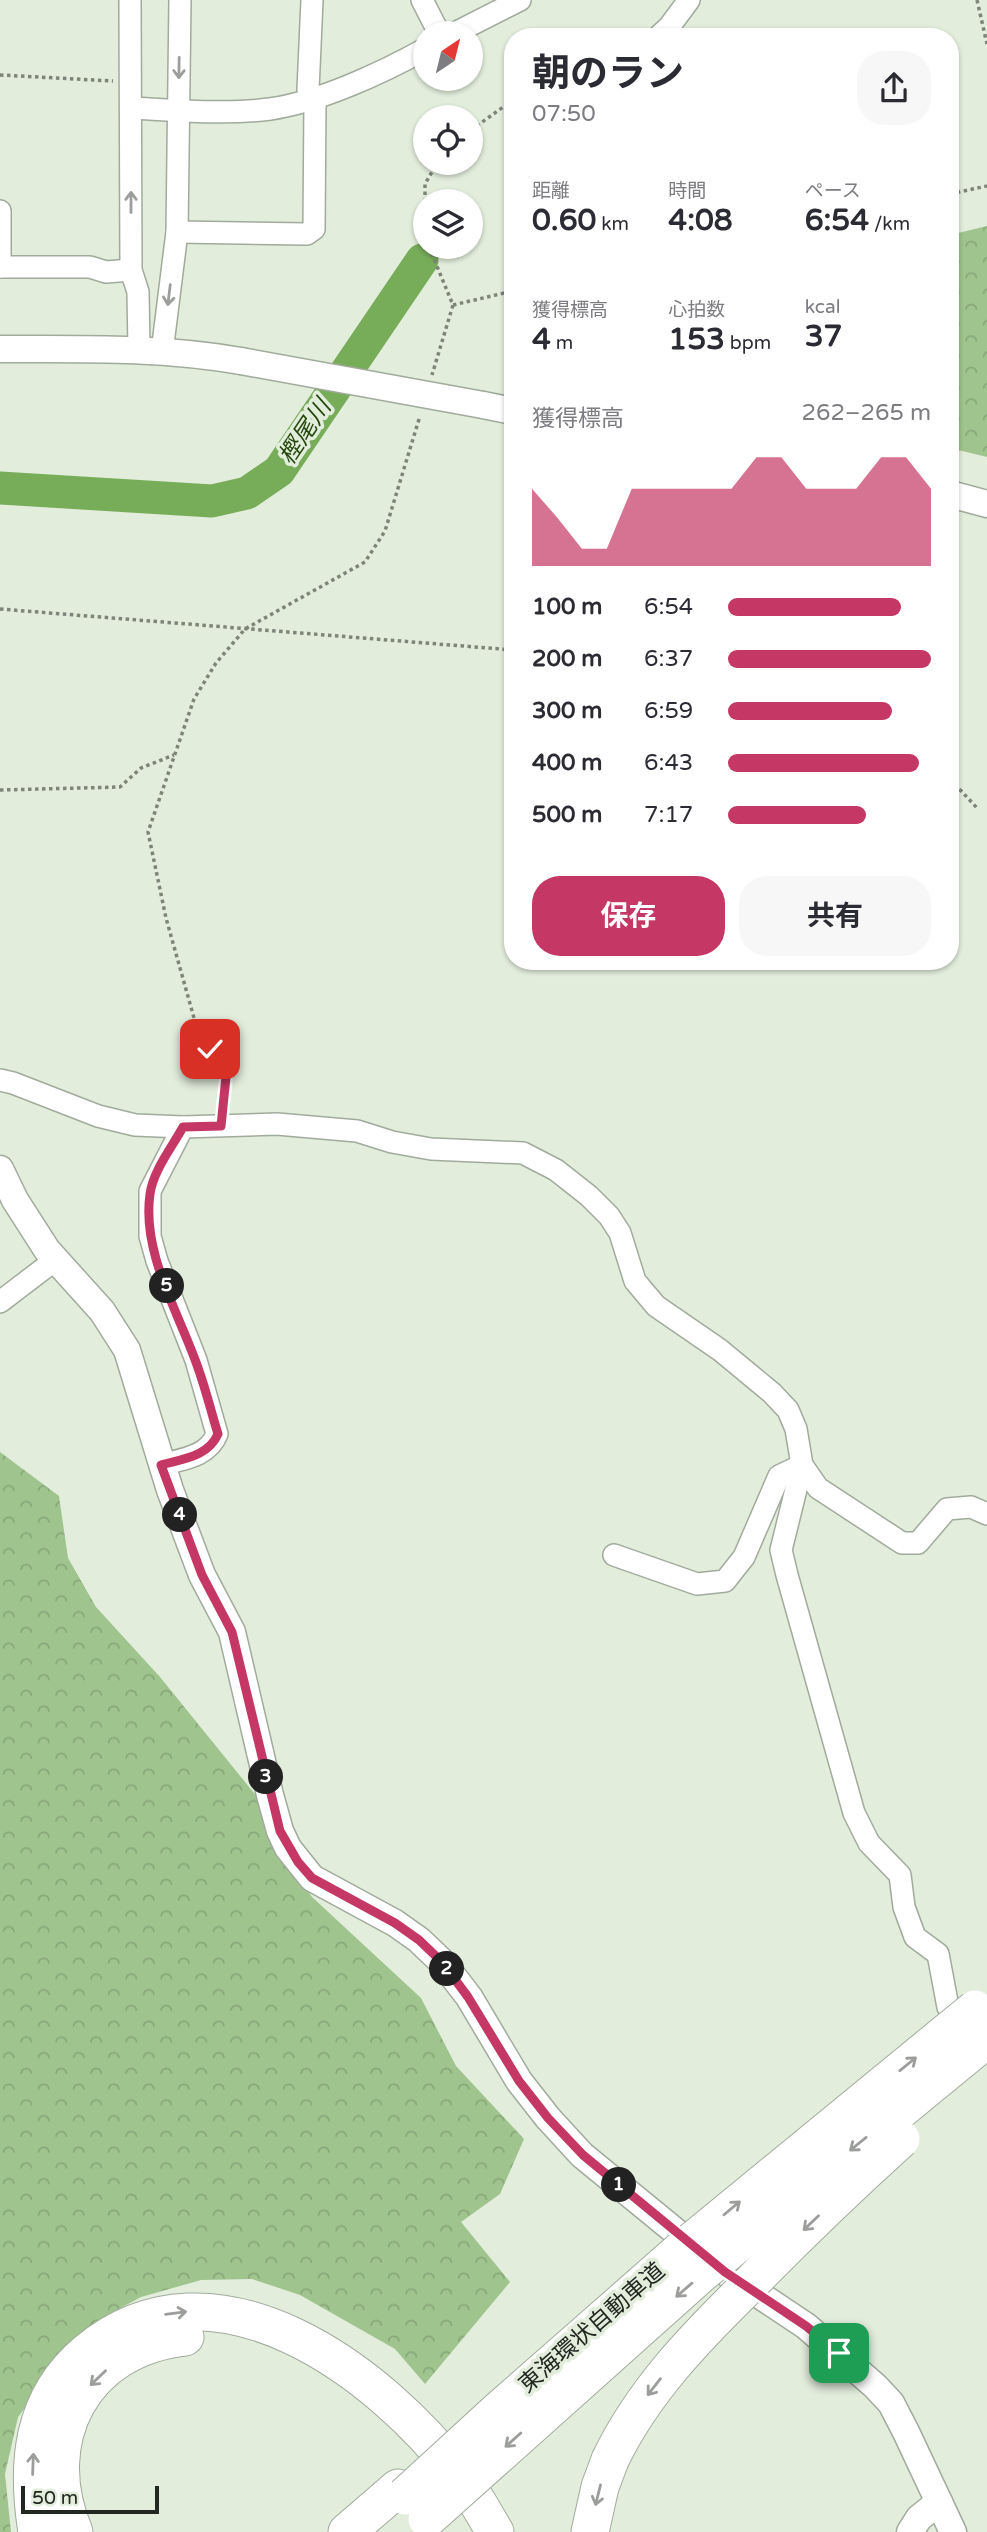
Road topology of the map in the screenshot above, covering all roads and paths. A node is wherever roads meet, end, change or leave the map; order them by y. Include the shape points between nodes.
1 (130, 0) edge
2 (180, 0) edge
3 (312, 0) edge
4 (422, 0) edge
5 (520, 0) edge
6 (689, 0) edge
7 (977, 0) edge
8 (433, 21) edge
9 (479, 21) edge
10 (668, 28) edge
11 (987, 44) edge
12 (413, 54) edge
13 (0, 75) edge
14 (130, 81) junction
15 (315, 99) junction
16 (504, 106) edge
17 (131, 108) junction
18 (178, 111) junction
19 (483, 121) edge
20 (987, 186) edge
21 (959, 192) edge
22 (0, 211) edge
23 (177, 232) junction
24 (434, 259) edge
25 (0, 267) edge
26 (131, 270) junction
27 (504, 293) edge
28 (453, 305) junction
29 (0, 349) edge
30 (150, 351) junction
31 (429, 385) dead end
32 (504, 409) edge
33 (421, 411) dead end
34 (959, 497) edge
35 (987, 504) edge
36 (0, 609) edge
37 (245, 629) junction
38 (504, 649) edge
39 (174, 755) junction
40 (959, 789) edge
41 (0, 790) edge
42 (978, 809) dead end
43 (0, 1080) edge
44 (221, 1126) junction
45 (183, 1127) junction
46 (0, 1169) edge
47 (55, 1260) junction
48 (0, 1302) edge
49 (161, 1465) junction
50 (802, 1465) junction
51 (987, 1514) edge
52 (614, 1555) dead end
53 (983, 2016) edge
54 (987, 2061) edge
55 (939, 2502) junction
56 (411, 2509) edge
57 (37, 2532) edge
58 (74, 2532) edge
59 (346, 2532) edge
60 (367, 2532) edge
61 (470, 2532) edge
62 (495, 2532) edge
63 (590, 2532) edge
64 (910, 2532) edge
65 (953, 2532) edge

1 - 14 street
2 -> 18 street
3 - 15 street via 308,90
4 - 8 street
5 - 9 street
6 - 10 street
7 - 11 path
12 - 15 street
13 - 14 path
14 - 17 street
15 - 18 street via 270,109
15 - 23 street via 314,229 307,234
16 - 19 path
17 - 18 street
26 -> 17 street
18 - 23 street
20 - 21 path
22 - 25 street
23 -> 30 street
24 - 28 path
25 - 26 street
26 - 30 street
27 - 28 path
28 - 31 path
29 - 30 street
30 - 32 street, bridge via 205,355
33 - 37 path via 385,531 365,562
34 - 35 street
36 - 37 path
37 - 38 path
37 - 39 path via 194,699
39 - 41 path via 141,768 120,787
39 - 44 path via 148,832 194,1018 226,1077
40 - 42 path
43 - 45 street via 99,1116 135,1125
44 - 45 street
44 - 50 street via 277,1124 356,1131 431,1149 523,1153 556,1170 609,1216 620,1233 635,1281 656,1306 719,1350 788,1410
45 - 49 street via 150,1191 150,1236 218,1434 198,1455
46 - 47 street
47 - 48 street
47 - 49 street via 102,1311 127,1350
49 - 55 street via 202,1575 232,1632 280,1831 298,1862 312,1878 395,1923 442,1962 519,2081 583,2155 725,2272 806,2326 875,2386 891,2403
50 - 51 street via 818,1488 902,1543 918,1543 947,1509 971,1507
50 - 52 street via 779,1476 744,1558 725,1581 697,1584
50 - 54 street via 780,1550 854,1813 869,1843 900,1875 904,1907 915,1937 938,1954 948,2007
53 -> 56 highway, 東海環状自動車道, bridge via 701,2274
56 -> 53 highway, 東海環状自動車道, bridge via 500,2409 681,2250
54 -> 63 highway, bridge via 851,2185 673,2364 636,2412 610,2459
55 - 64 street
55 - 65 street
56 - 59 highway
56 - 60 highway, 東海環状自動車道
57 -> 62 highway via 34,2442 40,2418 62,2378 88,2351 123,2328 150,2317 202,2311 227,2313 279,2329 363,2381 443,2455
61 -> 58 highway via 413,2455 373,2418 293,2362 243,2340 219,2336 169,2338 146,2346 124,2356 90,2384 77,2402 61,2444 61,2491

